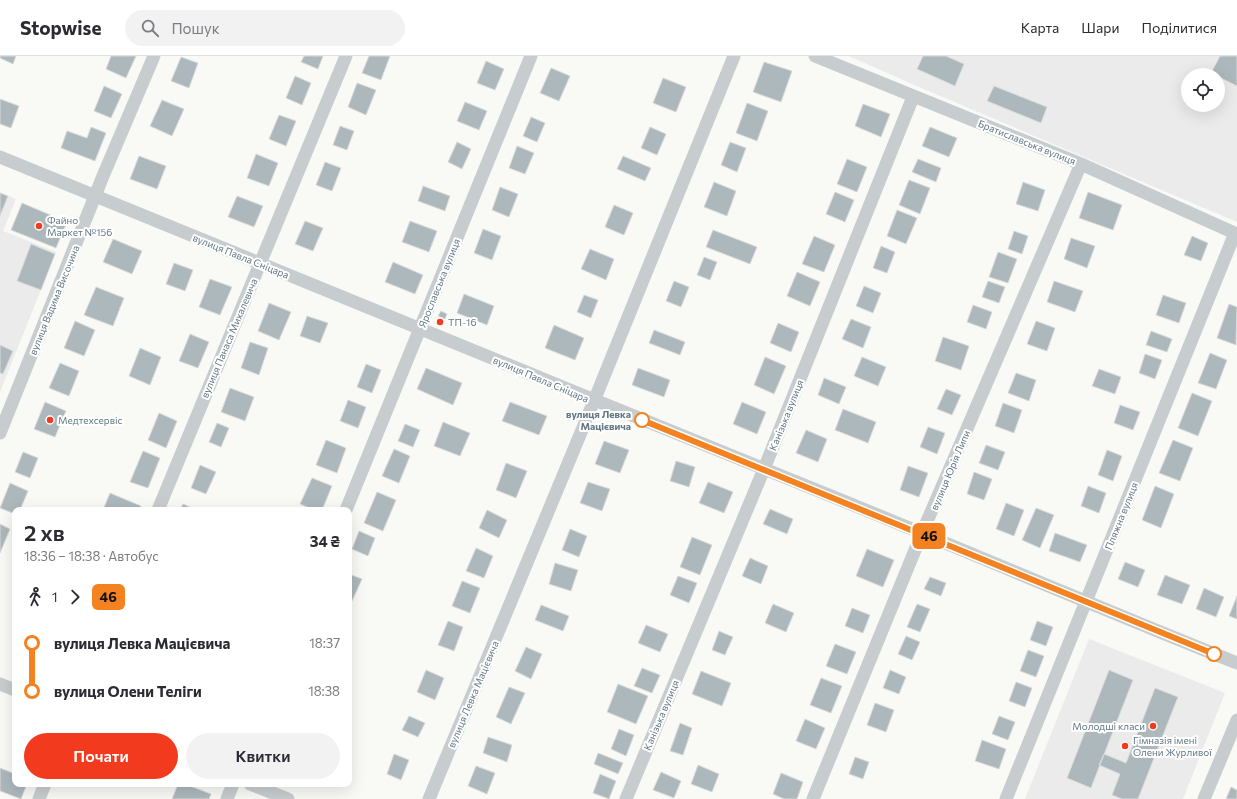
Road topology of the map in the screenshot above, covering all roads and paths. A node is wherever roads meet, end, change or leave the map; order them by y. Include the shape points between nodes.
1 (154, 56) edge
2 (346, 56) edge
3 (531, 56) edge
4 (734, 56) edge
5 (815, 56) edge
6 (913, 96) junction
7 (0, 156) edge
8 (1081, 164) junction
9 (96, 196) junction
10 (1236, 233) edge
11 (260, 264) junction
12 (421, 329) junction
13 (594, 401) junction
14 (0, 433) edge
15 (764, 469) junction
16 (159, 507) edge
17 (347, 507) edge
18 (922, 534) junction
19 (1086, 603) junction
20 (1237, 663) edge
21 (0, 684) edge
22 (12, 689) edge
23 (1237, 720) edge
24 (44, 787) edge
25 (233, 787) edge
26 (258, 787) edge
27 (39, 799) edge
28 (227, 799) edge
29 (288, 799) edge
30 (429, 799) edge
31 (626, 799) edge
32 (813, 799) edge
33 (1006, 799) edge
34 (1204, 799) edge

1 - 9 street, вулиця Вадима Височина
2 - 11 street, вулиця Панаса Михалевича
3 - 12 street, Ярославська вулиця
4 - 13 street, вулиця Левка Мацієвича
5 - 6 street, Братиславська вулиця
6 - 8 street, Братиславська вулиця
6 - 15 street, Канізька вулиця
7 - 9 street, вулиця Павла Сніцара
8 - 10 street, Братиславська вулиця
8 - 18 street, вулиця Юрія Липи
9 - 11 street, вулиця Павла Сніцара
9 - 14 street, вулиця Вадима Височина
10 - 19 street, Пляжна вулиця
11 - 12 street, вулиця Павла Сніцара
11 - 16 street, вулиця Панаса Михалевича
12 - 13 street, вулиця Павла Сніцара
12 - 17 street, Ярославська вулиця
13 - 15 street, вулиця Павла Сніцара
13 - 30 street, вулиця Левка Мацієвича
15 - 18 street, вулиця Павла Сніцара
15 - 31 street, Канізька вулиця
18 - 19 street, вулиця Павла Сніцара
18 - 32 street, вулиця Юрія Липи
19 - 20 street, вулиця Павла Сніцара
19 - 33 street, Пляжна вулиця
21 - 22 street
23 - 34 street
24 - 27 street
25 - 28 street
26 - 29 street

